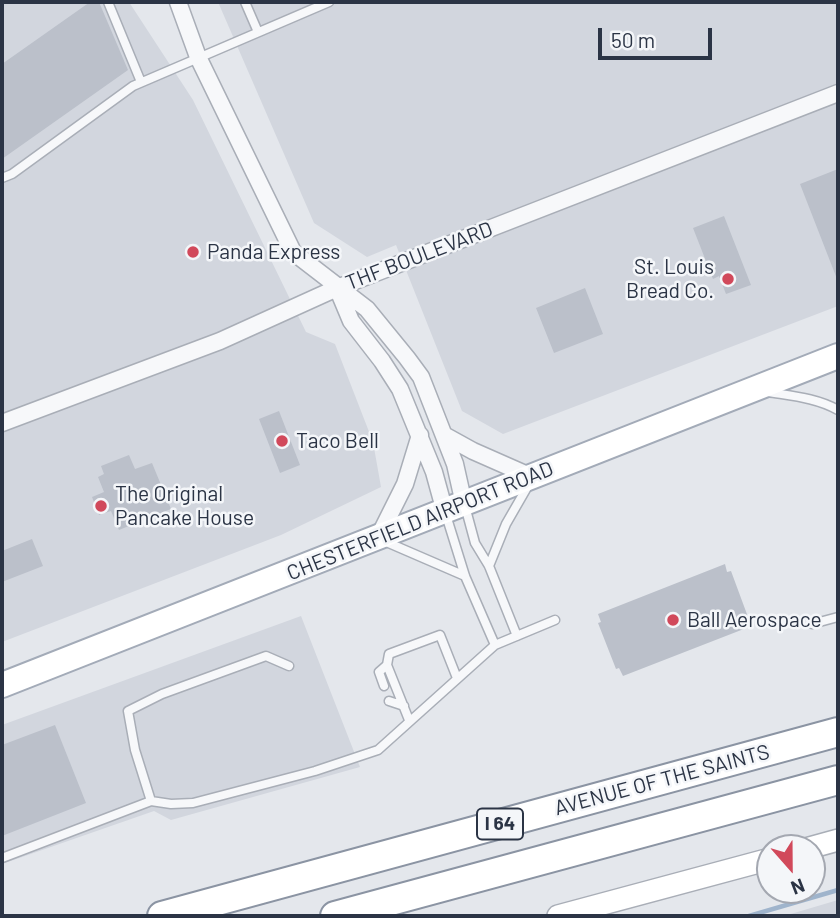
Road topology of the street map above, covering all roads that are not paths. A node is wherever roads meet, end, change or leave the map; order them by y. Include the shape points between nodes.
1 (108, 2) edge
2 (178, 2) edge
3 (245, 2) edge
4 (329, 2) edge
5 (258, 32) junction
6 (198, 57) junction
7 (141, 82) junction
8 (838, 93) edge
9 (2, 178) edge
10 (337, 288) junction
11 (838, 356) edge
12 (751, 390) junction
13 (838, 410) edge
14 (2, 423) edge
15 (420, 435) junction
16 (444, 435) junction
17 (532, 477) junction
18 (455, 508) junction
19 (378, 538) junction
20 (489, 566) junction
21 (465, 576) junction
22 (838, 617) edge
23 (555, 620) dead end
24 (812, 624) dead end
25 (517, 636) junction
26 (495, 645) junction
27 (387, 665) junction
28 (289, 666) dead end
29 (457, 678) junction
30 (2, 685) edge
31 (384, 686) dead end
32 (389, 701) dead end
33 (404, 706) junction
34 (410, 720) junction
35 (838, 733) edge
36 (838, 780) edge
37 (151, 802) junction
38 (2, 858) edge
39 (756, 863) edge
40 (162, 916) edge
41 (335, 916) edge
42 (558, 916) edge

1 - 7 lane
2 - 6 street
3 - 5 lane
4 - 5 lane
5 - 6 lane
6 - 7 lane
6 - 10 street via 293,252
7 - 9 lane
8 - 10 street, THF BOULEVARD
10 - 14 street, THF BOULEVARD via 220,341
10 - 15 street via 351,321 400,389
10 - 16 street via 367,309 407,358
11 - 12 main road, CHESTERFIELD AIRPORT ROAD
12 - 13 lane via 805,398
12 - 17 main road, CHESTERFIELD AIRPORT ROAD
15 - 18 street
15 - 19 street via 405,484
16 - 17 street
16 - 18 street via 455,464
17 - 18 main road, CHESTERFIELD AIRPORT ROAD
17 - 20 lane
18 - 19 main road, CHESTERFIELD AIRPORT ROAD
18 - 20 lane
18 - 21 lane
19 - 21 lane
19 - 30 main road, CHESTERFIELD AIRPORT ROAD
20 - 25 lane
21 - 26 lane
22 - 24 lane
23 - 25 lane
25 - 26 lane
26 - 29 lane
27 - 29 lane via 388,654 440,635
27 - 31 lane via 379,672
27 - 33 lane
28 - 37 lane via 267,656 128,710
29 - 34 lane
32 - 33 lane
33 - 34 lane
34 - 37 lane via 378,750 315,771 193,803
35 - 40 highway, AVENUE OF THE SAINTS / I 64
36 - 41 highway, I 64
37 - 38 lane
39 - 42 street

